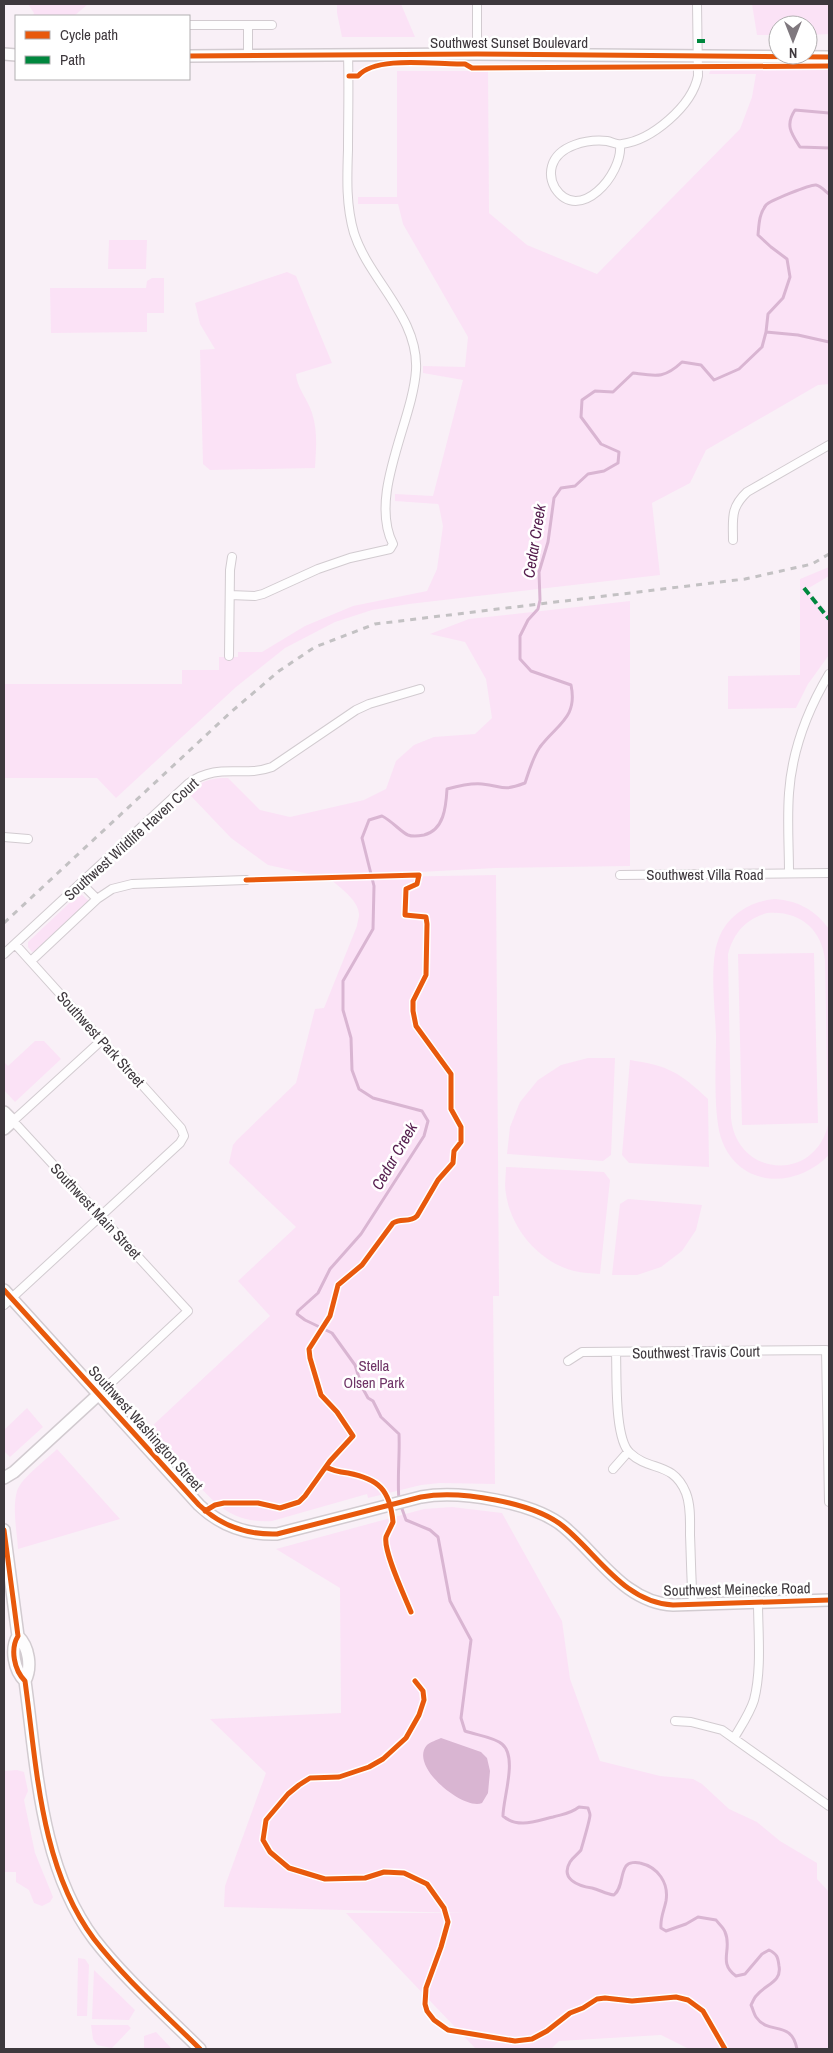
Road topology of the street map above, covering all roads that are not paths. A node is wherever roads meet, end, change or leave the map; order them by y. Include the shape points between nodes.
1 (477, 4) edge
2 (697, 4) edge
3 (190, 25) edge
4 (272, 25) dead end
5 (248, 26) junction
6 (477, 54) junction
7 (348, 55) junction
8 (698, 55) junction
9 (190, 56) edge
10 (248, 56) junction
11 (829, 57) edge
12 (620, 145) junction
13 (829, 445) edge
14 (733, 540) dead end
15 (232, 557) dead end
16 (230, 596) junction
17 (229, 656) dead end
18 (829, 674) edge
19 (420, 689) dead end
20 (4, 837) edge
21 (28, 839) dead end
22 (789, 873) junction
23 (829, 873) edge
24 (620, 875) dead end
25 (246, 880) dead end
26 (81, 883) junction
27 (97, 900) junction
28 (15, 944) junction
29 (4, 954) edge
30 (31, 961) junction
31 (103, 1040) junction
32 (4, 1112) edge
33 (13, 1121) junction
34 (4, 1129) edge
35 (100, 1215) junction
36 (6, 1298) edge
37 (616, 1353) junction
38 (568, 1361) dead end
39 (99, 1394) junction
40 (628, 1452) junction
41 (613, 1469) dead end
42 (4, 1478) edge
43 (500, 1502) joint
44 (829, 1502) edge
45 (4, 1530) edge
46 (829, 1600) edge
47 (758, 1601) junction
48 (692, 1603) junction
49 (675, 1721) dead end
50 (734, 1738) junction
51 (829, 1806) edge
52 (200, 2049) edge

1 - 6 street
2 - 8 street
3 - 5 street
4 - 5 street
5 - 10 street
6 - 7 main road, Southwest Sunset Boulevard
6 - 8 main road, Southwest Sunset Boulevard
7 - 10 main road, Southwest Sunset Boulevard
7 - 16 street via 347,180 350,218 362,250 408,329 415,360 414,380 388,487 387,527 393,544 390,549 350,558 263,594
8 - 11 main road, Southwest Sunset Boulevard
8 - 12 street via 696,83 685,103 657,130
9 - 10 main road, Southwest Sunset Boulevard
12 - 12 street via 598,141 563,150 553,163 553,186 570,199 586,199 595,194 617,166
13 - 14 street via 753,489 738,502 733,514
15 - 16 street
16 - 17 street
18 - 22 street via 804,722 795,756 789,795
19 - 26 street, Southwest Wildlife Haven Court via 356,710 272,767 258,771 216,771 199,776
20 - 21 street
22 - 23 street, Southwest Villa Road
22 - 24 street, Southwest Villa Road
25 - 27 street via 132,884 112,889
26 - 27 street
26 - 28 street, Southwest Wildlife Haven Court
27 - 30 street
28 - 29 street, Southwest Wildlife Haven Court
28 - 30 street, Southwest Park Street
30 - 31 street, Southwest Park Street
31 - 33 street
31 - 35 street, Southwest Park Street via 181,1128 184,1136
32 - 33 main road, Southwest Main Street
33 - 34 main road
33 - 35 street, Southwest Main Street
35 - 36 street
35 - 39 street, Southwest Main Street via 188,1311
36 - 39 main road, Southwest Washington Street
37 - 38 street, Southwest Travis Court via 582,1352
37 - 40 street via 619,1428
37 - 44 street, Southwest Travis Court via 826,1350
39 - 42 main road
39 - 43 main road, Southwest Washington Street via 199,1505 217,1520 234,1528 278,1534 443,1494
40 - 41 street
40 - 48 street via 643,1462 665,1468 678,1478 687,1494
43 - 48 main road, Southwest Meinecke Road via 529,1508 558,1522 641,1597 665,1604
45 - 52 main road via 22,1640 14,1644 17,1673 27,1676 47,1833 54,1860 80,1918 101,1947
46 - 47 main road, Southwest Meinecke Road
47 - 48 main road, Southwest Meinecke Road
47 - 50 street via 756,1691
49 - 50 street via 706,1725
50 - 51 street

